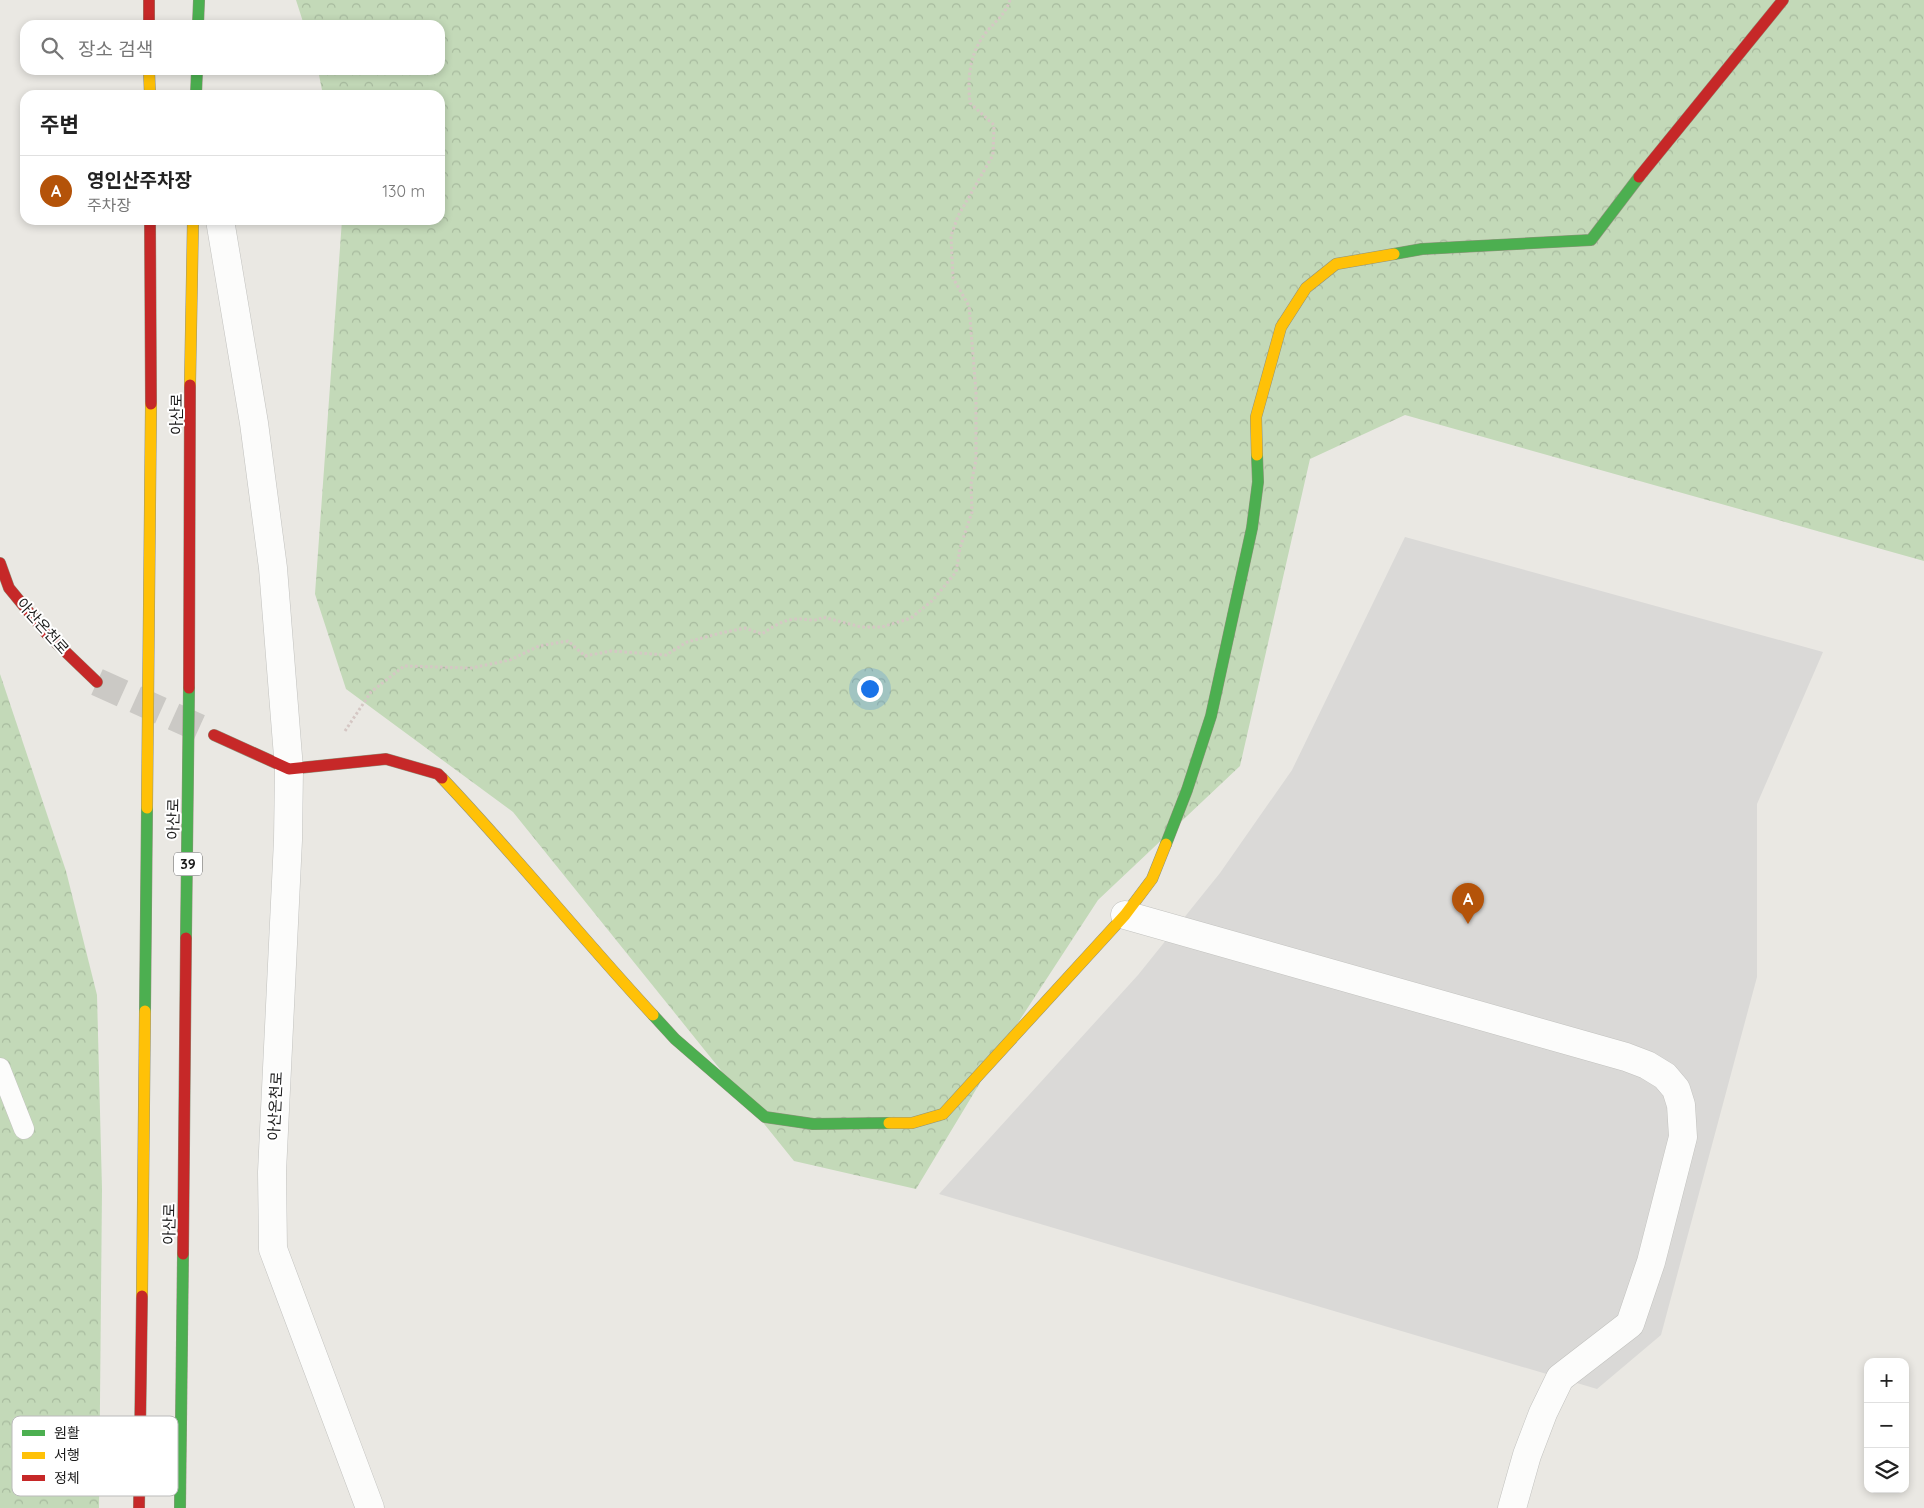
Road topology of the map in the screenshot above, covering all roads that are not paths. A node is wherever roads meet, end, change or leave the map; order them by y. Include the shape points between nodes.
1 (149, 0) edge
2 (200, 0) edge
3 (1783, 0) edge
4 (149, 20) edge
5 (198, 20) edge
6 (202, 20) edge
7 (150, 75) edge
8 (197, 75) edge
9 (206, 75) edge
10 (150, 90) edge
11 (196, 90) edge
12 (208, 90) edge
13 (150, 225) edge
14 (193, 225) edge
15 (221, 225) edge
16 (0, 563) edge
17 (97, 682) tunnel mouth
18 (214, 735) tunnel mouth
19 (289, 769) junction
20 (1125, 916) junction
21 (0, 1068) edge
22 (24, 1130) dead end
23 (140, 1416) edge
24 (180, 1508) edge
25 (370, 1508) edge
26 (1512, 1508) edge

1 - 4 main road
2 - 5 main road
2 - 6 street
3 - 20 main road via 1591,240 1422,249 1336,264 1306,288 1280,327 1256,417 1258,482 1252,528 1211,716 1187,790 1152,879
7 - 10 main road
8 - 11 main road
9 - 12 street
13 - 23 main road, 아산로 via 151,496
14 - 24 main road, 아산로 / 39
15 - 19 street, 아산온천로 via 254,422 274,568
16 - 17 main road, 아산온천로 via 9,588 46,633
18 - 19 main road
19 - 20 main road via 386,759 438,774 501,840 598,956 675,1039 765,1117 813,1124 912,1123 943,1114
19 - 25 street, 아산온천로 via 272,1172 273,1249
20 - 26 street via 1626,1057 1648,1065 1665,1076 1676,1089 1681,1105 1683,1137 1652,1262 1630,1324 1560,1378 1527,1455
21 - 22 lane

